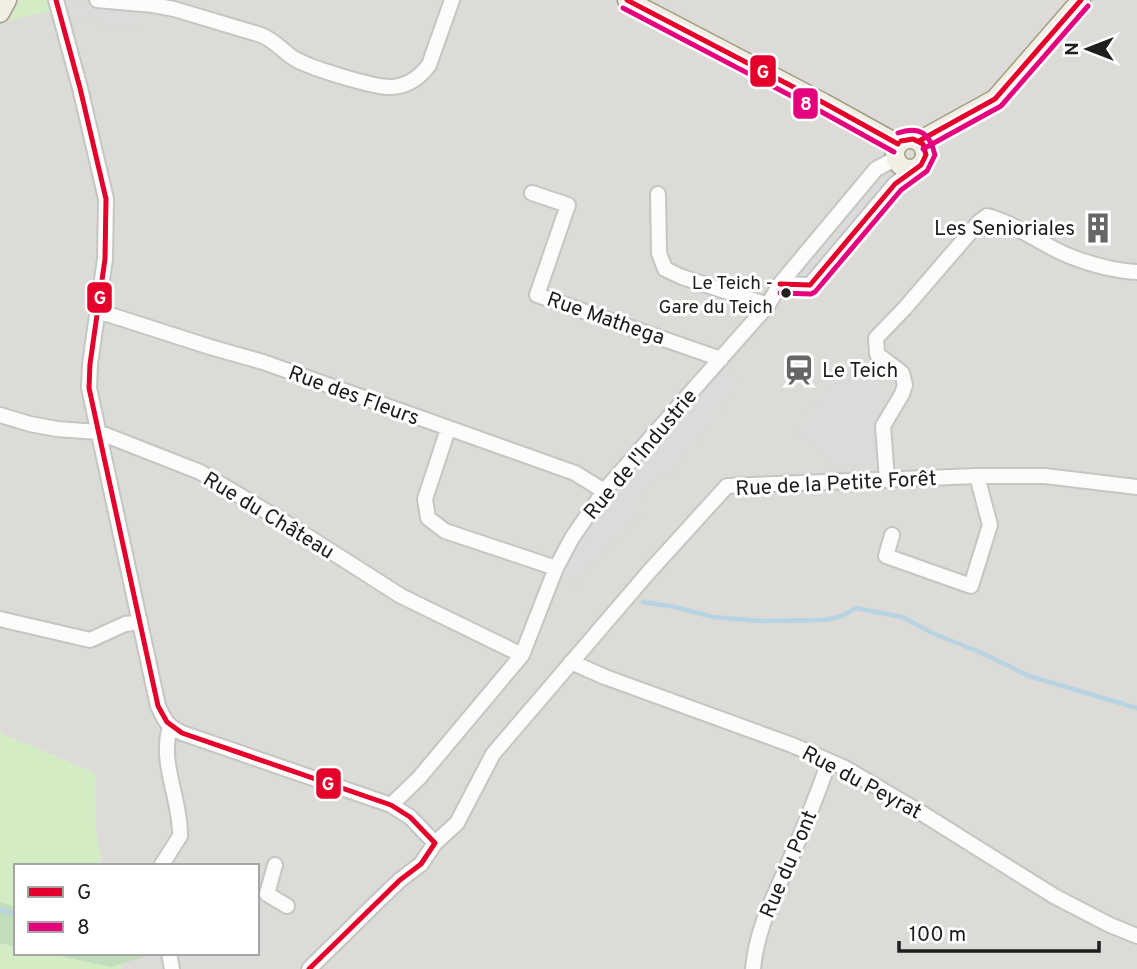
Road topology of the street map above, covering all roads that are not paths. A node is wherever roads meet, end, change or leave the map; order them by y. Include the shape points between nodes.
1 (7, 0) edge
2 (56, 0) edge
3 (97, 0) edge
4 (452, 0) edge
5 (627, 0) edge
6 (1081, 0) edge
7 (0, 13) edge
8 (919, 141) junction
9 (897, 151) junction
10 (916, 168) junction
11 (532, 193) dead end
12 (658, 194) dead end
13 (1137, 272) edge
14 (780, 284) junction
15 (768, 305) junction
16 (98, 311) junction
17 (720, 359) junction
18 (0, 415) edge
19 (448, 429) junction
20 (98, 432) junction
21 (977, 476) junction
22 (887, 480) junction
23 (1137, 488) edge
24 (604, 491) junction
25 (892, 535) dead end
26 (556, 568) junction
27 (0, 619) edge
28 (140, 622) junction
29 (522, 655) junction
30 (571, 662) junction
31 (170, 727) junction
32 (829, 761) junction
33 (391, 805) junction
34 (435, 843) junction
35 (162, 864) edge
36 (275, 865) dead end
37 (262, 896) edge
38 (287, 906) dead end
39 (1137, 936) edge
40 (309, 969) edge
41 (753, 969) edge

1 - 7 main road
2 - 16 street via 106,199
3 - 4 street via 174,9 249,31 272,40 306,64 391,88 414,80 429,65
5 - 9 main road
6 - 8 main road via 995,99
8 - 9 main road via 908,138
8 - 10 main road via 926,155
9 - 10 main road via 898,163 906,169
9 - 14 street, Rue de l'Industrie via 876,169
10 - 14 street via 895,184 810,285
11 - 17 street, Rue Mathega via 568,205 537,295
12 - 15 street via 659,253 665,269
13 - 22 street via 1116,271 1071,257 1002,220 987,216 979,222 876,338 877,354 902,373 905,385 883,426
14 - 15 street, Rue de l'Industrie
15 - 17 street, Rue de l'Industrie
16 - 19 street, Rue des Fleurs via 263,362
16 - 20 street via 89,379
17 - 24 street, Rue de l'Industrie
18 - 20 street, Rue du Château via 57,429
19 - 24 street, Rue des Fleurs via 575,473
19 - 26 street via 425,499 428,518 445,531
20 - 28 street
20 - 29 street, Rue du Château via 200,472 401,596
21 - 22 street, Rue de la Petite Forêt
21 - 23 street, Rue de la Petite Forêt via 1045,475
21 - 25 street via 990,525 971,586 886,556
22 - 30 street, Rue de la Petite Forêt via 727,486
24 - 26 street, Rue de l'Industrie
26 - 29 street, Rue de l'Industrie
27 - 28 street via 90,640
28 - 31 street via 159,706
29 - 33 street, Rue de l'Industrie
30 - 32 street, Rue du Peyrat
30 - 34 street, Rue de la Petite Forêt via 493,754 457,822
31 - 33 street
31 - 35 street via 166,740 180,836
32 - 39 street, Rue du Peyrat via 1054,896
32 - 41 street, Rue du Pont via 761,927
33 - 34 street
34 - 40 street, Rue de la Petite Forêt via 421,864
36 - 37 street
37 - 38 street

